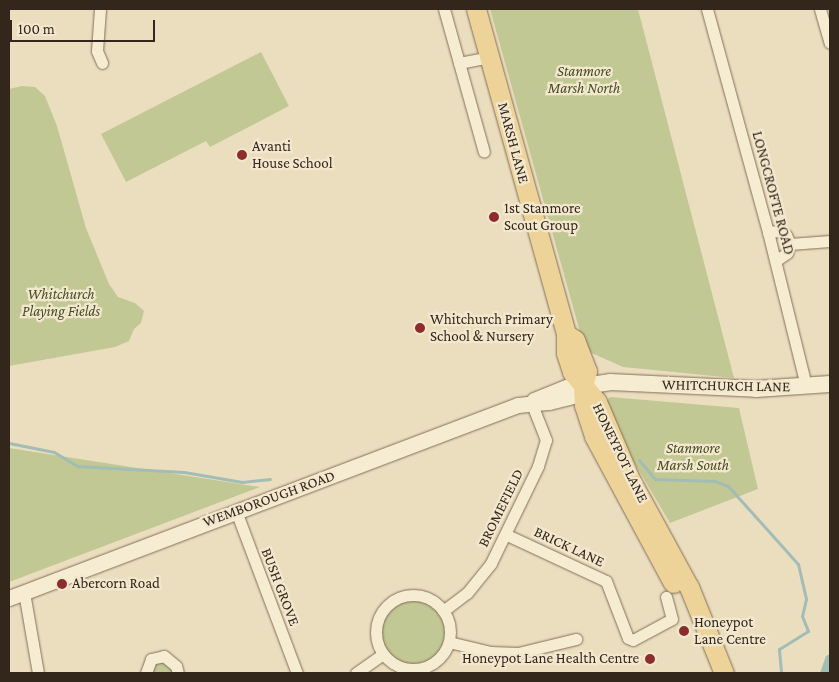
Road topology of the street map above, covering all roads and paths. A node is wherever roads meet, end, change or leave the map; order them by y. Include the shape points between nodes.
1 (100, 9) edge
2 (444, 9) edge
3 (476, 9) edge
4 (707, 9) edge
5 (820, 9) edge
6 (830, 43) edge
7 (489, 57) junction
8 (102, 63) dead end
9 (459, 63) junction
10 (484, 152) dead end
11 (768, 232) junction
12 (830, 241) edge
13 (790, 244) junction
14 (775, 262) junction
15 (830, 384) edge
16 (583, 386) junction
17 (806, 386) junction
18 (531, 402) junction
19 (236, 511) junction
20 (507, 535) junction
21 (24, 592) junction
22 (666, 597) dead end
23 (9, 598) edge
24 (443, 611) junction
25 (576, 639) dead end
26 (449, 642) junction
27 (383, 654) junction
28 (38, 673) edge
29 (146, 673) edge
30 (178, 673) edge
31 (297, 673) edge
32 (356, 673) edge
33 (711, 673) edge
34 (724, 673) edge

1 - 8 street via 97,51
2 - 9 street
3 - 7 main road, MARSH LANE
4 - 11 street, LONGCROFTE ROAD
5 - 6 street
7 - 9 street
7 - 16 main road, MARSH LANE via 566,334 566,353 572,372
9 - 10 street
11 - 13 street via 779,231 786,235
11 - 14 street, LONGCROFTE ROAD
12 - 13 street
13 - 14 street via 787,253
14 - 17 street, LONGCROFTE ROAD
15 - 17 main road, WHITCHURCH LANE
16 - 17 main road, WHITCHURCH LANE via 610,382 756,389
16 - 18 street, WEMBOROUGH ROAD via 571,384
16 - 33 main road, HONEYPOT LANE via 584,405 594,436 677,591
16 - 34 main road, HONEYPOT LANE via 597,402 630,479 689,587
18 - 19 street, WEMBOROUGH ROAD
18 - 20 street, BROMEFIELD via 544,434 545,449
19 - 21 street, WEMBOROUGH ROAD
19 - 31 street, BUSH GROVE
20 - 22 street, BRICK LANE via 606,581 628,638 633,640 672,619
20 - 24 street, BROMEFIELD via 491,563 467,593
21 - 23 street, WEMBOROUGH ROAD
21 - 28 street
24 - 26 street via 449,622
24 - 27 street via 426,597 395,600 382,611 376,628
25 - 26 street via 518,653 490,652
26 - 27 street via 443,655 423,668 406,669
27 - 32 street
29 - 30 street via 151,659 164,656 176,666

